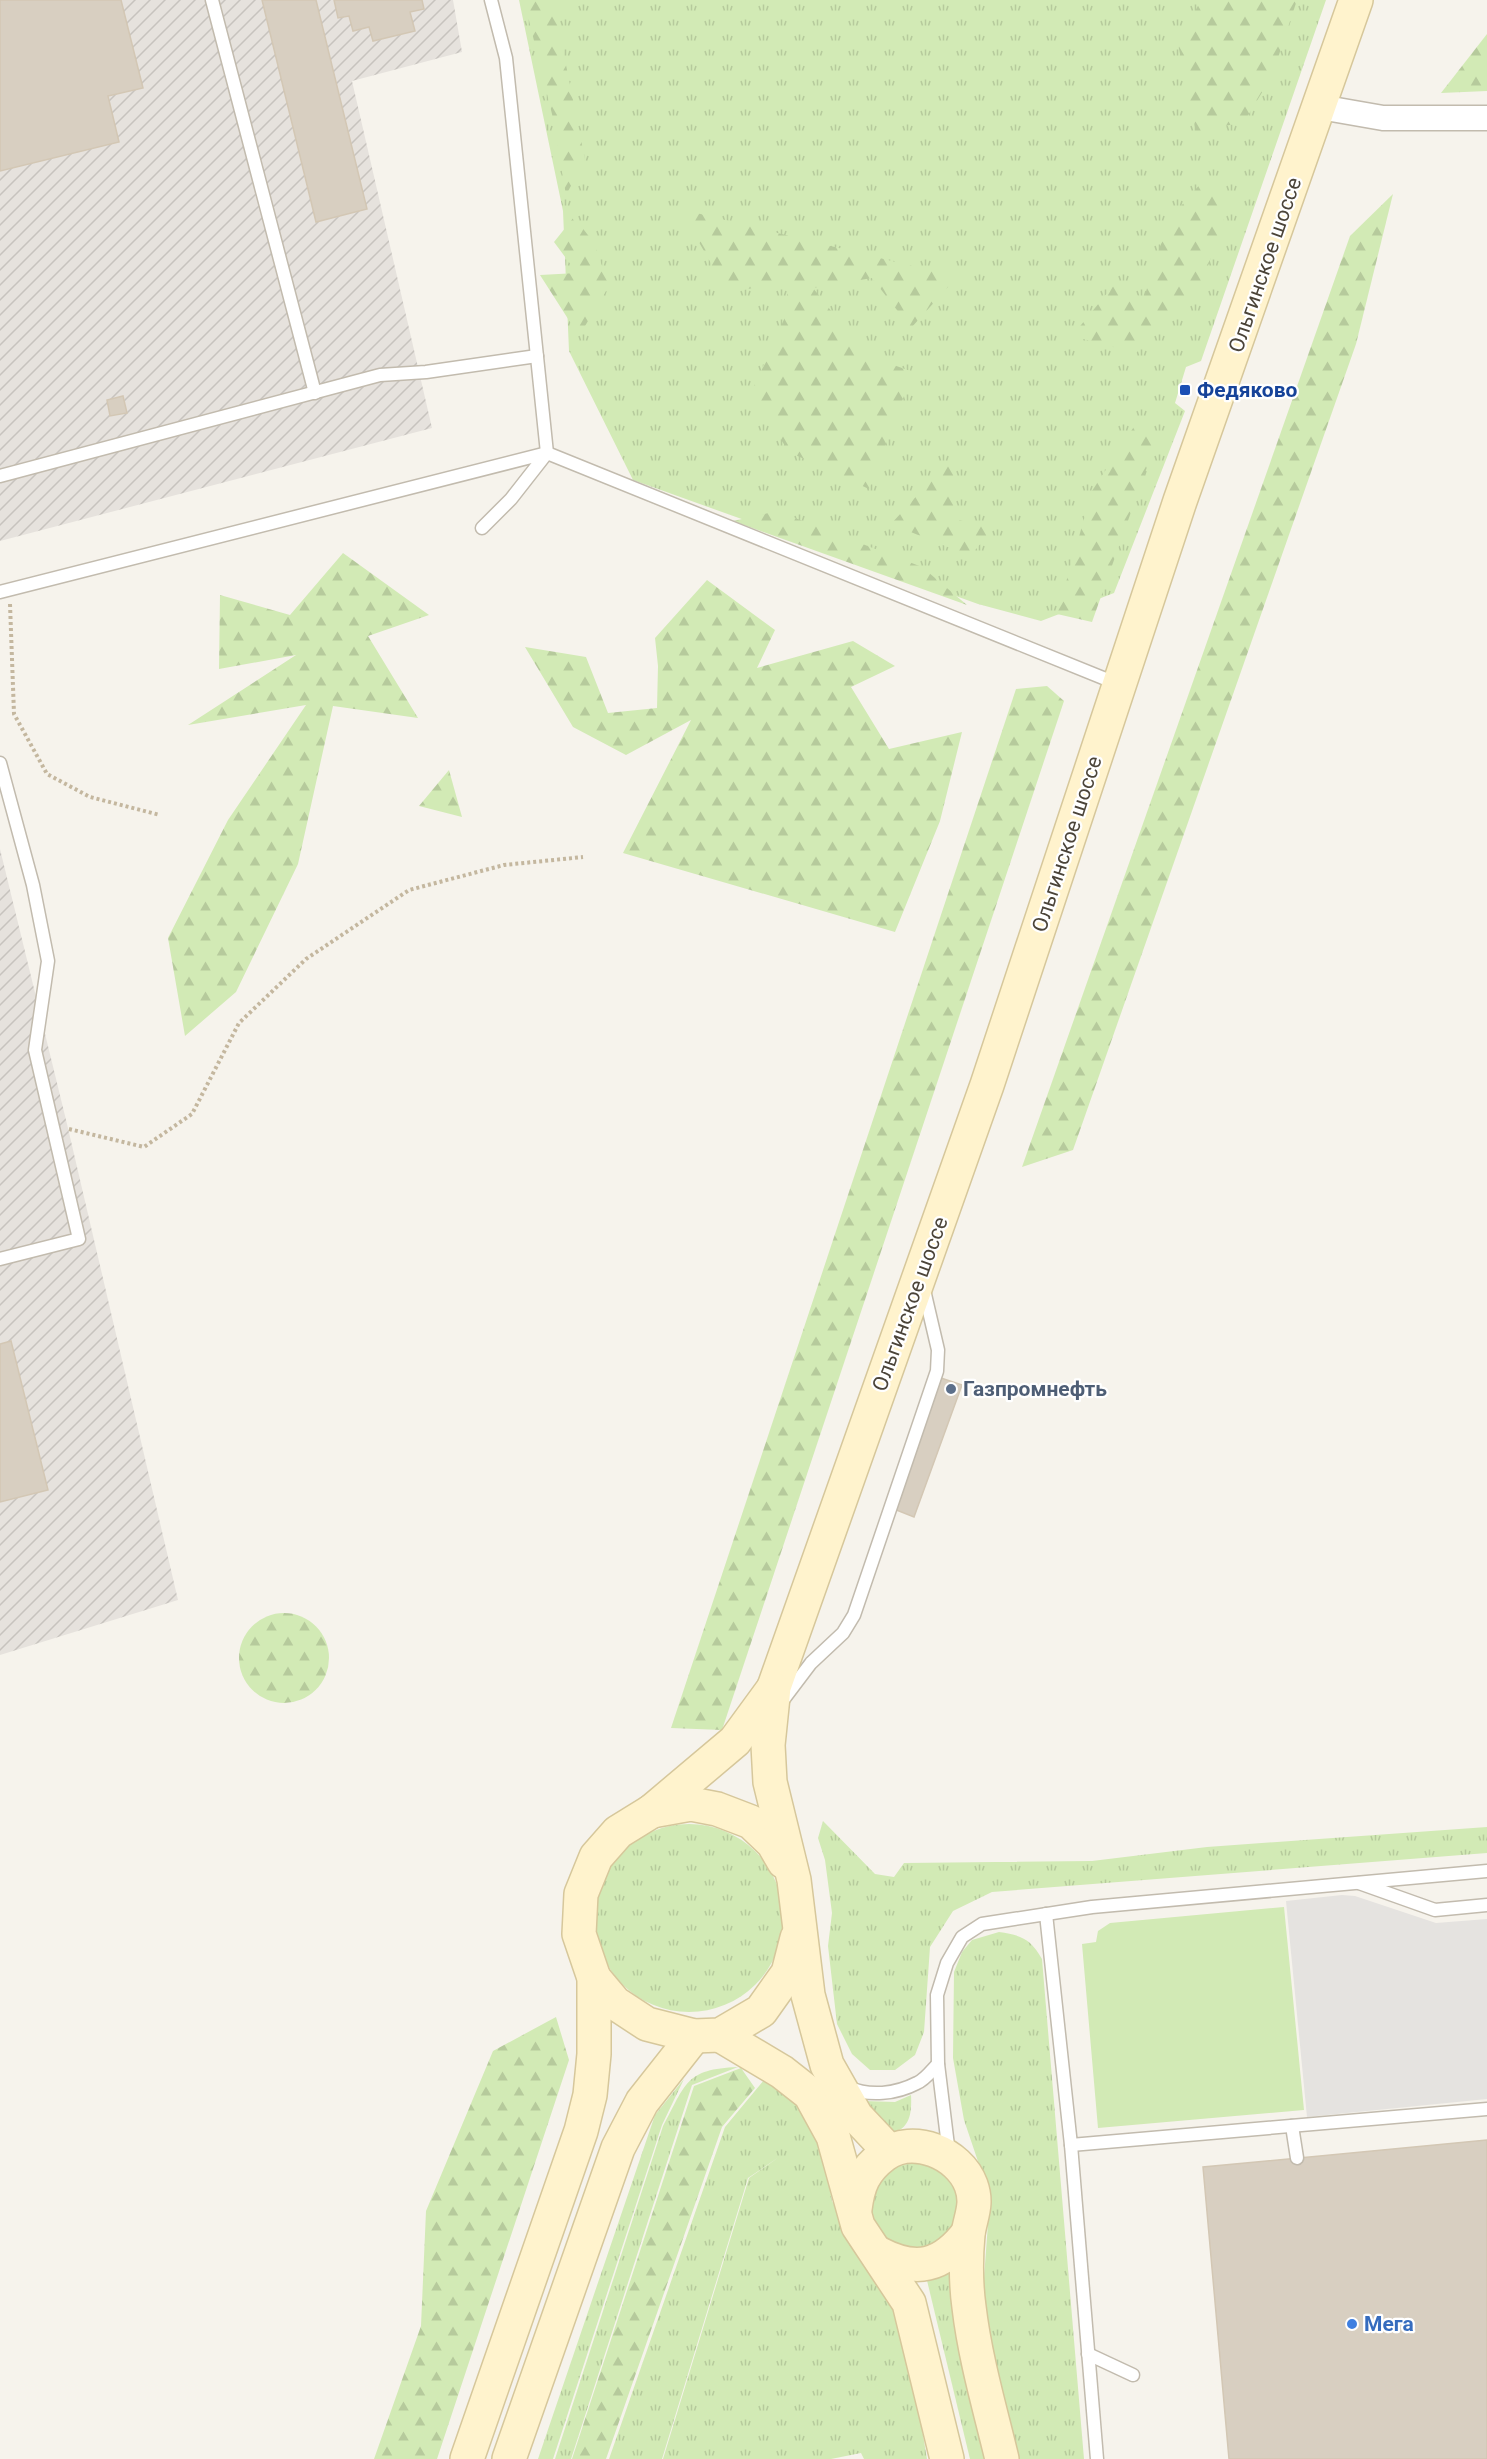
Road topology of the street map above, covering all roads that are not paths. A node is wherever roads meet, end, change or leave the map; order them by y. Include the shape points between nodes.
1 (212, 0) edge
2 (491, 0) edge
3 (1356, 0) edge
4 (1320, 107) junction
5 (1487, 118) edge
6 (537, 356) junction
7 (315, 393) junction
8 (547, 453) junction
9 (0, 476) edge
10 (482, 528) dead end
11 (5, 590) edge
12 (1119, 685) junction
13 (0, 763) edge
14 (0, 1259) edge
15 (920, 1276) junction
16 (772, 1702) junction
17 (652, 1811) junction
18 (1487, 1871) edge
19 (794, 1880) junction
20 (1355, 1882) junction
21 (1487, 1905) edge
22 (1046, 1914) junction
23 (800, 1919) junction
24 (594, 1978) junction
25 (707, 2036) junction
26 (938, 2064) junction
27 (837, 2082) junction
28 (1487, 2109) edge
29 (1292, 2126) junction
30 (1071, 2145) junction
31 (889, 2151) junction
32 (950, 2157) junction
33 (1297, 2158) dead end
34 (855, 2209) junction
35 (968, 2233) junction
36 (878, 2253) junction
37 (1088, 2354) junction
38 (1133, 2375) dead end
39 (466, 2459) edge
40 (509, 2459) edge
41 (947, 2459) edge
42 (1002, 2459) edge
43 (1097, 2459) edge

1 - 7 lane
2 - 6 lane via 506,58
3 - 4 main road, Ольгинское шоссе
4 - 5 street via 1383,118
4 - 12 main road, Ольгинское шоссе
6 - 7 lane via 380,375
6 - 8 lane
7 - 9 lane
8 - 10 lane
8 - 11 lane
8 - 12 lane
12 - 15 main road, Ольгинское шоссе
13 - 14 lane via 33,885 48,961 35,1050 79,1239
15 - 16 main road, Ольгинское шоссе
15 - 16 lane via 938,1350 937,1371 854,1615 843,1633
16 - 17 main road via 735,1741
16 - 19 main road via 770,1782
17 - 19 main road via 691,1804 751,1822 773,1843
17 - 24 main road via 618,1832 596,1857 581,1894 579,1934
18 - 20 lane
19 - 23 main road
20 - 21 lane via 1435,1910
20 - 22 lane
22 - 26 lane via 982,1924 962,1937 947,1963 937,1995
22 - 30 lane
23 - 25 main road via 788,1973 761,2011
23 - 27 main road via 807,1995 827,2065
24 - 25 main road via 615,2003 647,2024
24 - 39 main road via 594,2054 581,2131
25 - 34 main road via 782,2072 810,2094 833,2136
25 - 40 main road via 642,2102 618,2148
26 - 27 lane via 919,2083 891,2092 861,2093
26 - 32 lane
27 - 31 main road via 856,2116
28 - 29 lane
29 - 30 lane
29 - 33 lane
30 - 37 lane
31 - 32 main road via 920,2146
31 - 34 main road via 870,2166 858,2186
32 - 35 main road via 964,2172 975,2197
34 - 36 main road via 858,2226
35 - 36 main road via 956,2250 938,2261 918,2266 896,2263
35 - 42 main road via 969,2306
36 - 41 main road via 909,2303
37 - 38 lane
37 - 43 lane

